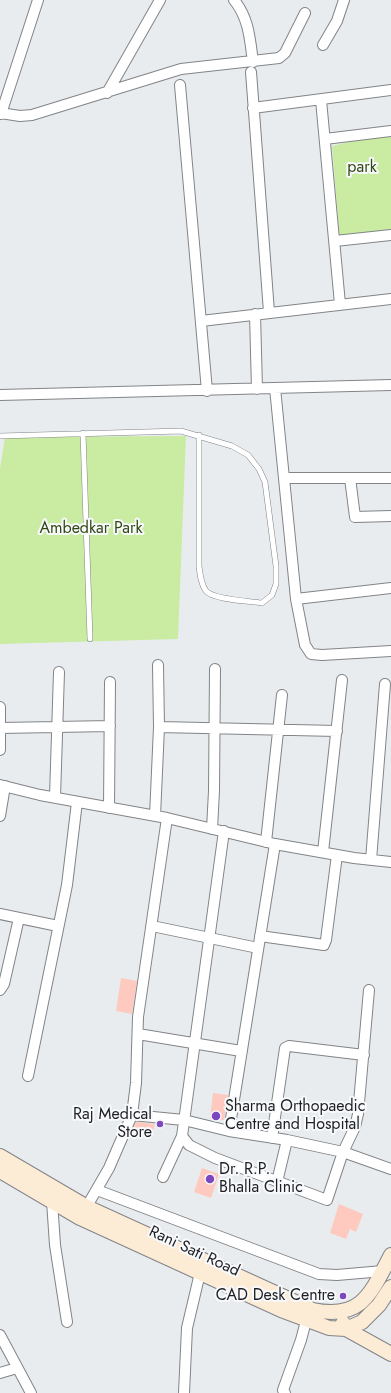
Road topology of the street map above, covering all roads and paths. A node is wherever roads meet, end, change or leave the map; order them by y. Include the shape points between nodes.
1 (38, 0) edge
2 (160, 0) edge
3 (234, 0) edge
4 (344, 0) edge
5 (305, 13) dead end
6 (323, 45) dead end
7 (253, 62) junction
8 (251, 72) dead end
9 (180, 85) dead end
10 (391, 90) edge
11 (108, 93) junction
12 (321, 100) junction
13 (254, 108) junction
14 (1, 114) edge
15 (391, 131) edge
16 (325, 139) junction
17 (391, 236) edge
18 (335, 241) junction
19 (391, 299) edge
20 (340, 304) junction
21 (269, 312) junction
22 (255, 314) junction
23 (201, 321) junction
24 (391, 385) edge
25 (275, 388) junction
26 (257, 389) junction
27 (207, 391) junction
28 (0, 395) edge
29 (83, 433) junction
30 (199, 435) junction
31 (0, 436) edge
32 (284, 478) junction
33 (350, 478) junction
34 (391, 478) edge
35 (391, 516) edge
36 (391, 588) edge
37 (296, 599) junction
38 (90, 639) dead end
39 (391, 652) edge
40 (158, 665) dead end
41 (216, 669) dead end
42 (59, 672) dead end
43 (342, 680) dead end
44 (110, 682) dead end
45 (385, 684) dead end
46 (282, 695) dead end
47 (0, 707) edge
48 (110, 726) junction
49 (159, 727) junction
50 (1, 728) edge
51 (57, 728) junction
52 (216, 728) junction
53 (279, 729) junction
54 (337, 731) junction
55 (0, 750) edge
56 (2, 786) edge
57 (55, 797) junction
58 (77, 802) junction
59 (109, 808) junction
60 (0, 816) edge
61 (154, 816) junction
62 (167, 818) junction
63 (212, 829) junction
64 (224, 831) junction
65 (270, 843) junction
66 (323, 852) junction
67 (337, 855) junction
68 (372, 860) junction
69 (391, 862) edge
70 (0, 914) edge
71 (19, 918) junction
72 (58, 926) junction
73 (152, 926) junction
74 (260, 936) junction
75 (208, 937) junction
76 (258, 948) junction
77 (0, 990) edge
78 (369, 990) dead end
79 (138, 1034) junction
80 (194, 1043) junction
81 (241, 1050) junction
82 (364, 1055) junction
83 (28, 1076) dead end
84 (132, 1115) junction
85 (184, 1120) junction
86 (229, 1130) junction
87 (182, 1136) junction
88 (272, 1138) junction
89 (288, 1140) junction
90 (343, 1152) junction
91 (0, 1156) edge
92 (391, 1169) edge
93 (0, 1171) edge
94 (163, 1177) dead end
95 (277, 1182) junction
96 (97, 1190) junction
97 (52, 1201) junction
98 (83, 1212) junction
99 (391, 1255) edge
100 (383, 1271) junction
101 (200, 1273) junction
102 (391, 1287) edge
103 (339, 1313) junction
104 (306, 1320) junction
105 (67, 1322) dead end
106 (346, 1329) junction
107 (0, 1335) edge
108 (391, 1354) edge
109 (17, 1368) junction
110 (0, 1373) edge
111 (31, 1393) edge
112 (184, 1393) edge
113 (284, 1393) edge

1 - 14 street
2 - 11 street
3 - 7 street via 245,17
4 - 6 street via 337,21
5 - 7 street via 285,53 279,58
7 - 11 street via 181,69
8 - 13 street
9 - 23 street
10 - 12 street
11 - 14 street via 32,115
12 - 13 street
12 - 16 street
13 - 21 street
15 - 16 street
16 - 18 street
17 - 18 street
18 - 20 street
19 - 20 street
20 - 21 street
21 - 22 street
22 - 23 street
22 - 26 street
23 - 27 street
24 - 25 street
25 - 26 street
25 - 32 street
26 - 27 street
27 - 28 street
29 - 30 lane via 181,431
29 - 31 lane
29 - 38 lane
30 - 30 lane via 232,446 248,455 265,482 276,584 272,595 262,603 218,597 207,592 201,581
32 - 33 street
32 - 37 street
33 - 34 street
33 - 35 street via 355,517
36 - 37 street
37 - 39 street via 305,646 311,654
40 - 49 street
41 - 52 street
42 - 51 street
43 - 54 street
44 - 48 street
45 - 68 street
46 - 53 street
47 - 50 street
48 - 51 street
48 - 59 street
49 - 52 street
49 - 61 street
50 - 51 street
50 - 55 street
51 - 57 street
52 - 53 street
52 - 63 street
53 - 54 street
53 - 65 street
54 - 66 street
56 - 57 street
56 - 60 street
57 - 58 street
58 - 59 street
58 - 72 street via 67,885
59 - 61 street
61 - 62 street
62 - 63 street
62 - 73 street
63 - 64 street
64 - 65 street
64 - 75 street
65 - 66 street
65 - 74 street
66 - 67 street
67 - 68 street
67 - 74 street via 324,945
68 - 69 street
70 - 71 street
71 - 72 street
71 - 77 street via 4,984
72 - 83 street
73 - 75 street
73 - 79 street via 138,1016
74 - 76 street
75 - 76 street
75 - 80 street
76 - 81 street
78 - 82 street
79 - 80 street
79 - 84 street
80 - 81 street
80 - 85 street
81 - 86 street
82 - 88 street via 289,1046 285,1048
82 - 90 street via 358,1114
84 - 85 street
84 - 96 street
85 - 86 street
85 - 87 street
86 - 88 street
87 - 94 street
87 - 95 street via 189,1146
88 - 89 street
89 - 90 street
89 - 95 street
90 - 92 street
90 - 95 street via 327,1200
91 - 98 street
93 - 97 street, Rani Sati Road
96 - 98 street
96 - 100 street via 319,1274 337,1276
97 - 98 street, Rani Sati Road
97 - 105 street
98 - 101 street, Rani Sati Road
98 - 103 street via 313,1310
99 - 100 street
100 - 103 street via 361,1303 351,1310
101 - 104 street, Rani Sati Road
101 - 112 street via 188,1328
102 - 106 street via 379,1305 362,1322
103 - 106 street
104 - 106 street, Rani Sati Road via 329,1328
104 - 113 street
106 - 108 street
107 - 109 street
109 - 110 street
109 - 111 street

